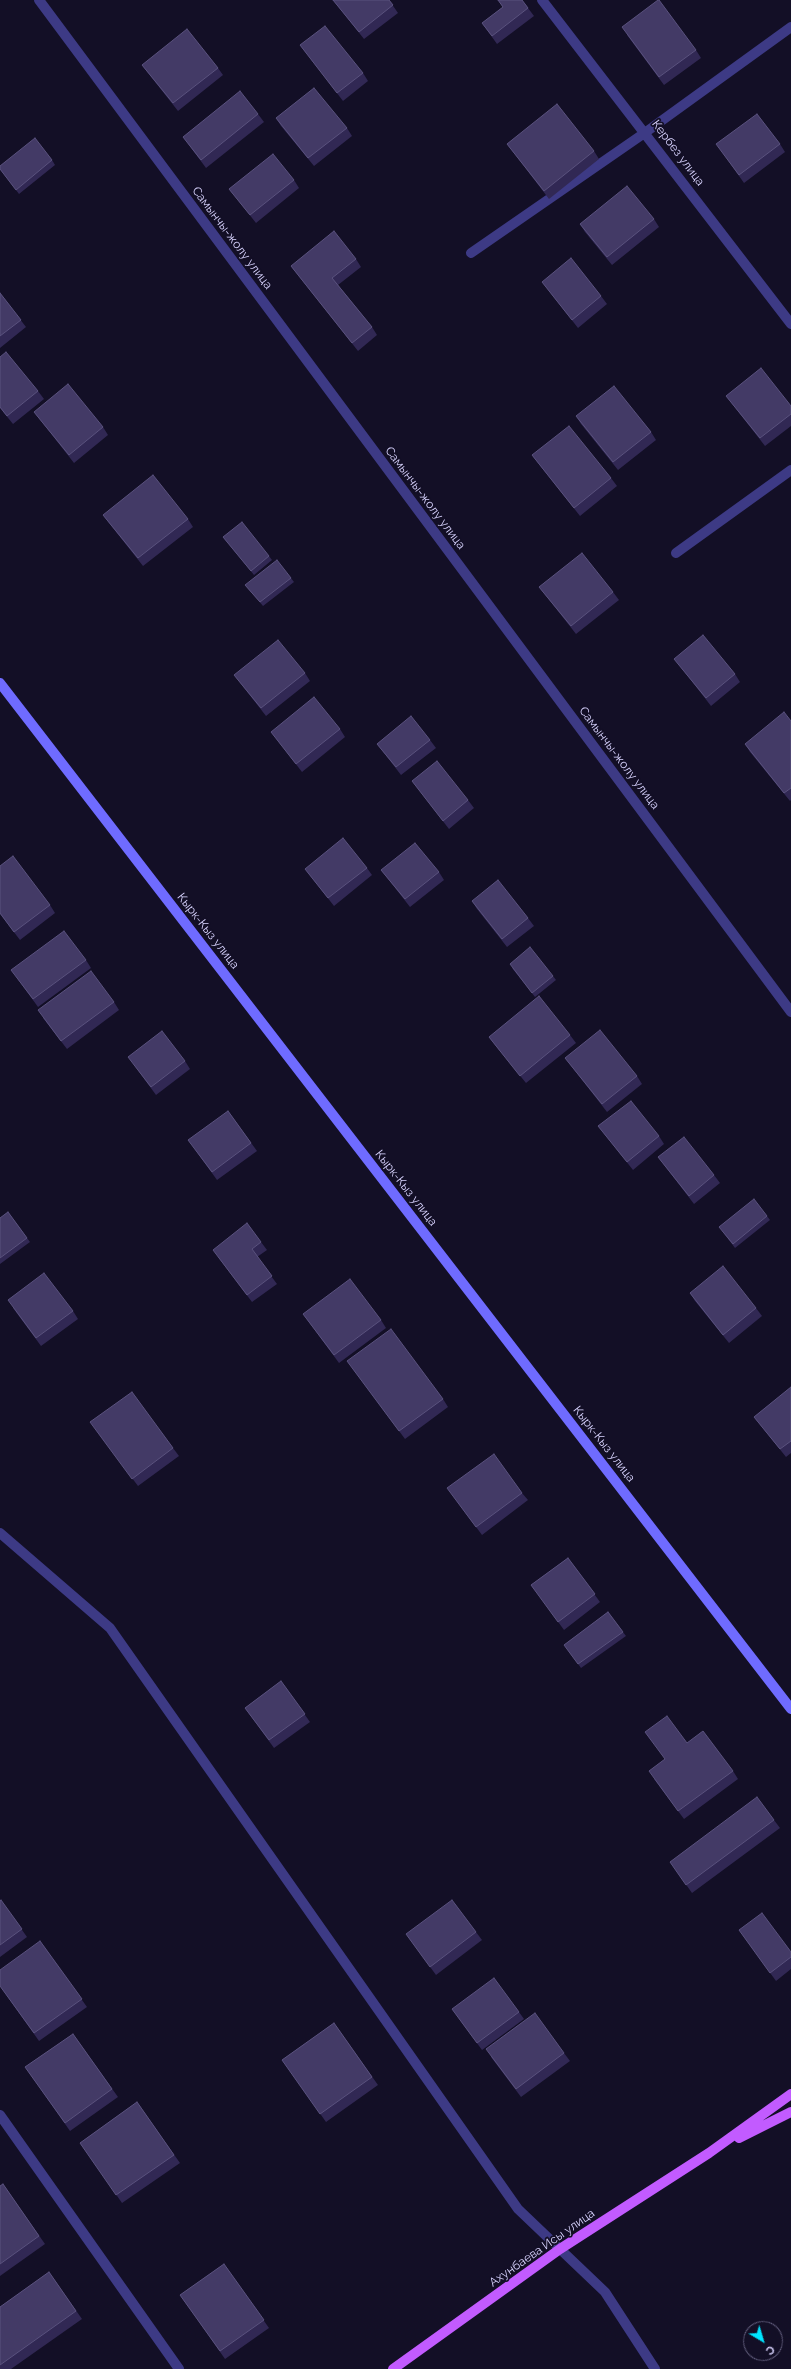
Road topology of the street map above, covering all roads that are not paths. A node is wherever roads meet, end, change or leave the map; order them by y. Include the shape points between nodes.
1 (39, 0) edge
2 (542, 0) edge
3 (791, 27) edge
4 (646, 132) junction
5 (471, 253) dead end
6 (791, 324) edge
7 (791, 470) edge
8 (676, 553) dead end
9 (0, 682) edge
10 (791, 1012) edge
11 (0, 1533) edge
12 (791, 1709) edge
13 (791, 2094) edge
14 (791, 2112) edge
15 (0, 2115) edge
16 (709, 2153) junction
17 (560, 2249) junction
18 (179, 2369) edge
19 (393, 2369) edge
20 (655, 2369) edge

1 - 10 street, Самынчы-жолу улица
2 - 4 street, Кербез улица
3 - 4 street
4 - 5 street
4 - 6 street, Кербез улица
7 - 8 street
9 - 12 street, Кырк-Кыз улица
11 - 17 street via 110,1628 518,2209
13 - 16 main road, Ахунбаева Исы улица
14 - 16 main road, Ахунбаева Исы улица
15 - 18 street
16 - 17 main road, Ахунбаева Исы улица
17 - 19 main road, Ахунбаева Исы улица
17 - 20 street via 605,2292

